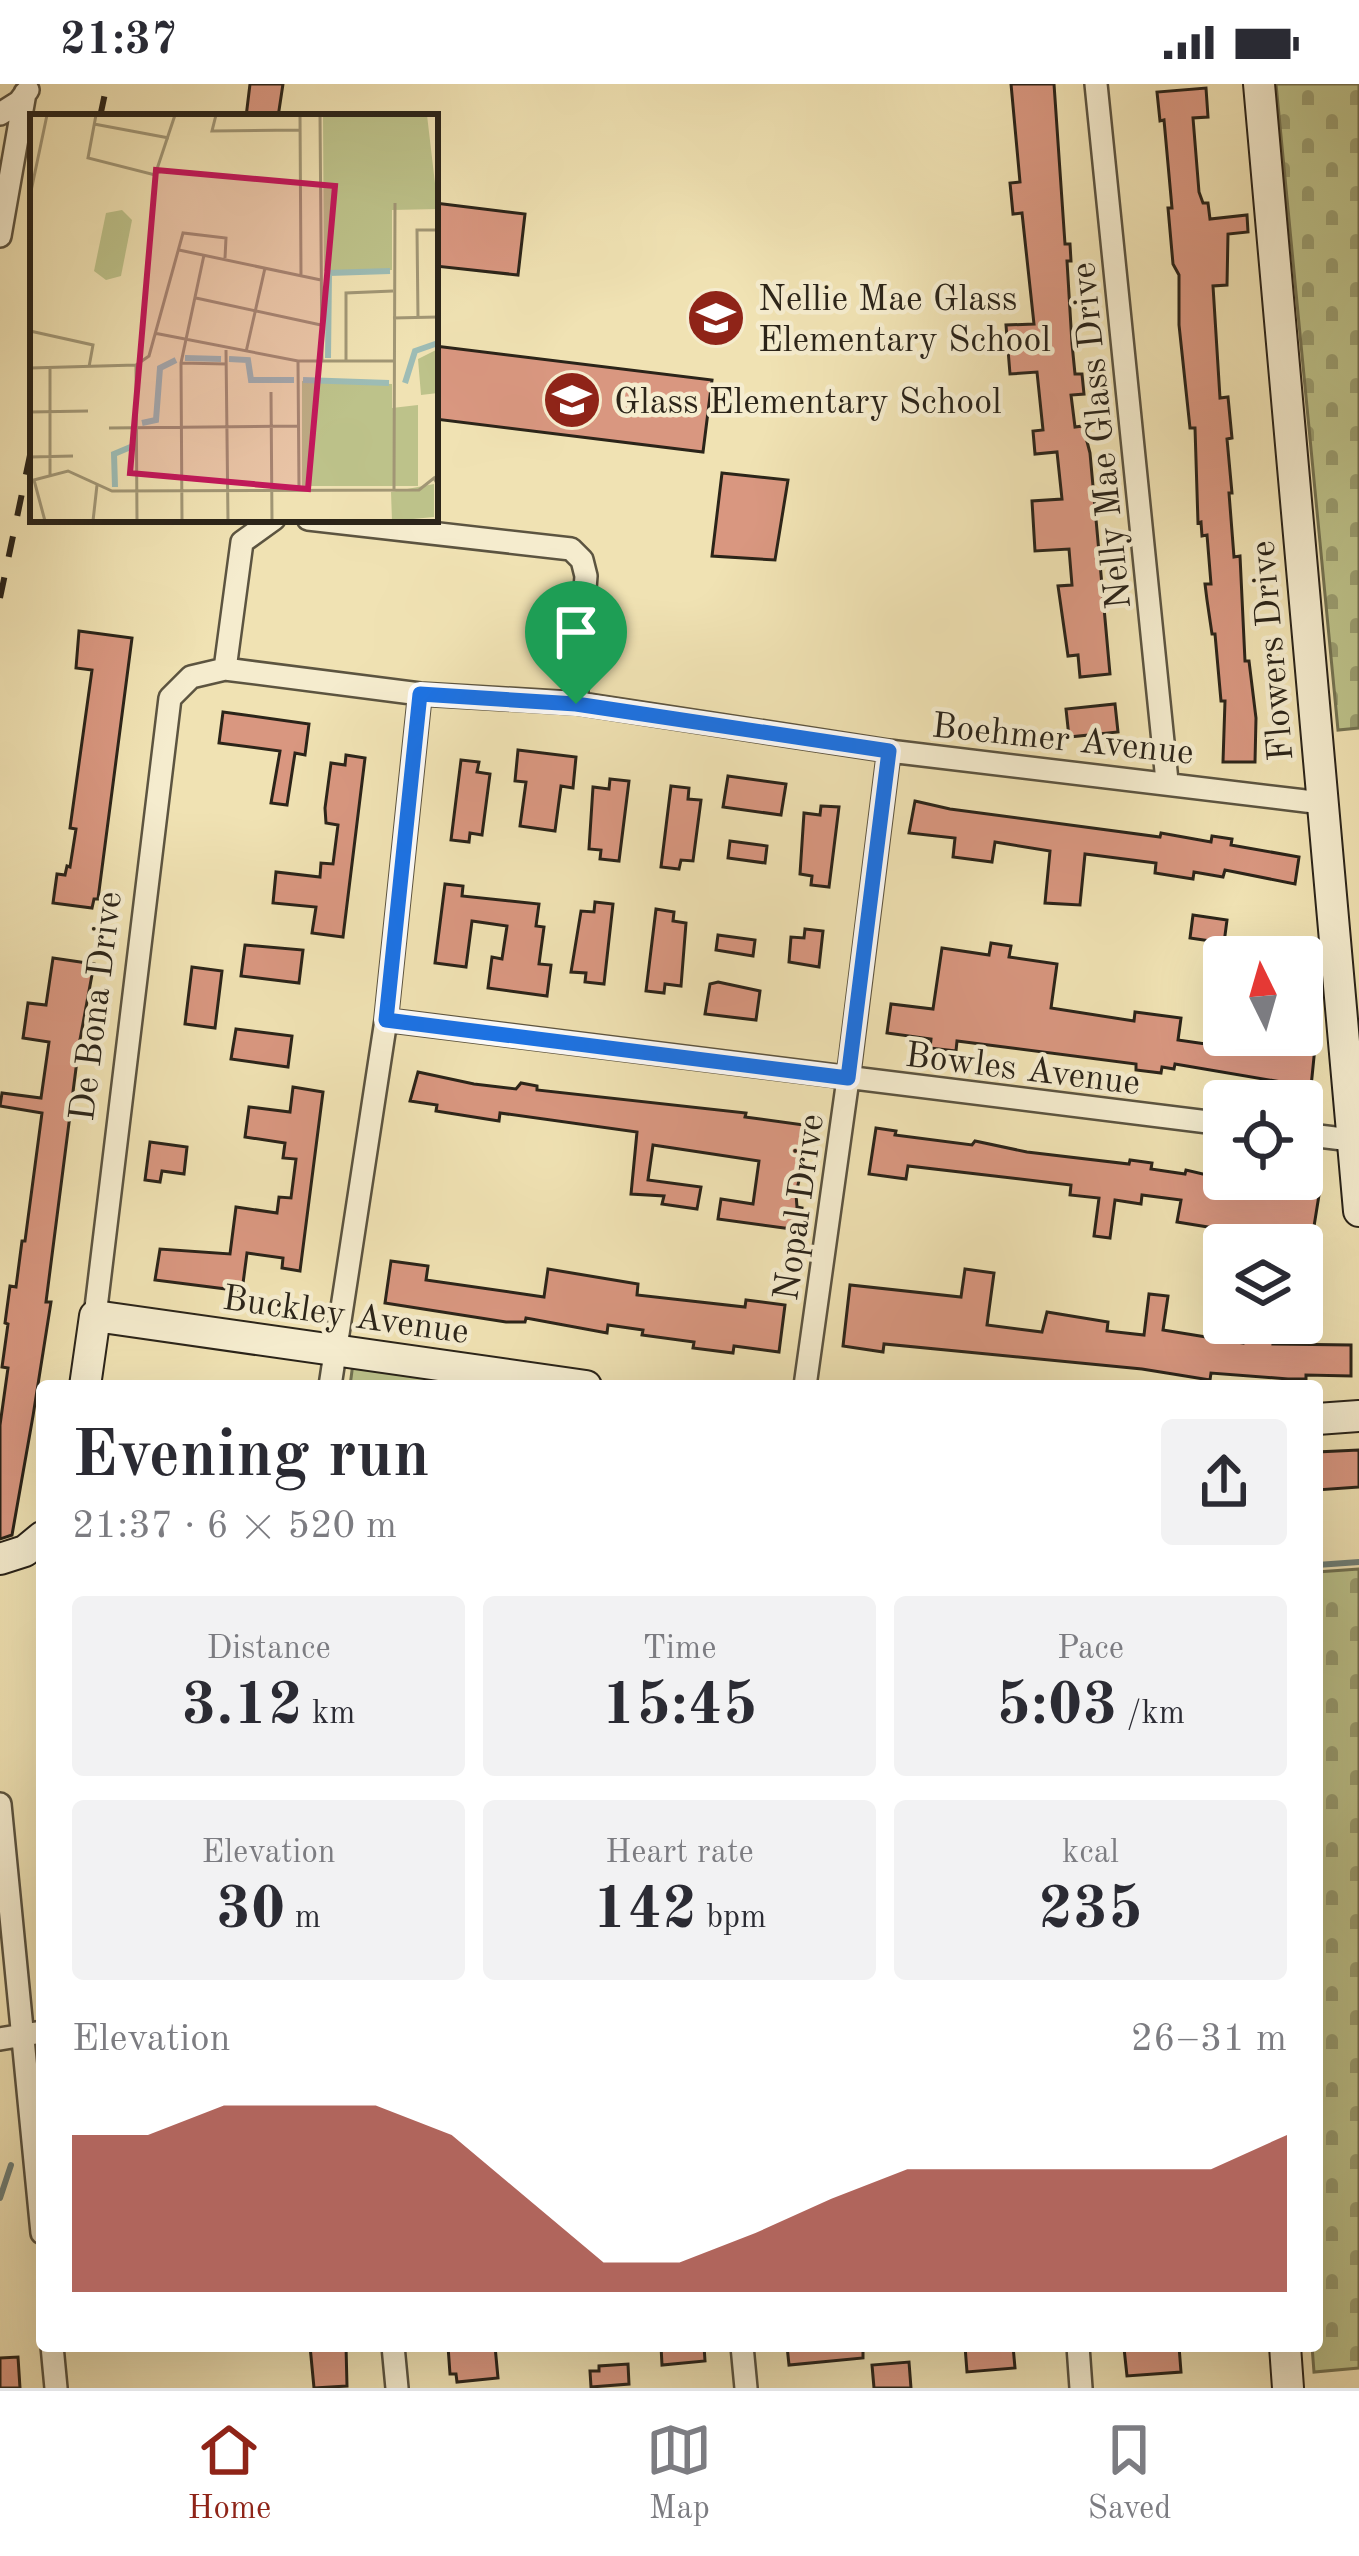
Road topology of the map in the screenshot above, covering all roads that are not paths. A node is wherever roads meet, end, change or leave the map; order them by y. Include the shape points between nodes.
1 (1096, 84) edge
2 (1259, 84) edge
3 (28, 89) edge
4 (0, 114) edge
5 (0, 236) edge
6 (270, 522) edge
7 (334, 522) edge
8 (225, 669) junction
9 (420, 694) junction
10 (576, 704) junction
11 (889, 751) junction
12 (1167, 782) junction
13 (1322, 803) junction
14 (386, 1020) junction
15 (848, 1078) junction
16 (1203, 1121) edge
17 (1323, 1137) edge
18 (1352, 1140) junction
19 (1359, 1210) edge
20 (95, 1316) junction
21 (334, 1351) junction
22 (86, 1380) edge
23 (331, 1380) edge
24 (543, 1380) edge
25 (806, 1380) edge
26 (1359, 1416) edge
27 (1323, 1419) edge
28 (36, 1542) edge
29 (0, 1558) edge
30 (0, 1804) edge
31 (33, 2034) edge
32 (0, 2039) edge
33 (36, 2100) edge
34 (53, 2352) edge
35 (394, 2352) edge
36 (743, 2352) edge
37 (1079, 2352) edge
38 (1285, 2352) edge
39 (56, 2388) edge
40 (397, 2388) edge
41 (746, 2388) edge
42 (1082, 2388) edge
43 (1288, 2388) edge

1 - 12 street, Nelly Mae Glass Drive
2 - 13 street, Flowers Drive
3 - 4 street
3 - 5 street
6 - 8 street via 242,542
7 - 10 street via 571,549 586,576
8 - 9 street, Boehmer Avenue
8 - 20 street, De Bona Drive via 191,677 170,698
9 - 10 street, Boehmer Avenue
9 - 14 street
10 - 11 street, Boehmer Avenue
11 - 12 street, Boehmer Avenue
11 - 15 street, Nopal Drive
12 - 13 street, Boehmer Avenue
13 - 18 street, Flowers Drive
14 - 15 street, Bowles Avenue
14 - 21 street
15 - 16 street, Bowles Avenue
15 - 25 street, Nopal Drive
17 - 18 street
18 - 19 street, Flowers Drive
20 - 21 street, Buckley Avenue
20 - 22 street, De Bona Drive
21 - 23 street
21 - 24 street, Buckley Avenue
26 - 27 street
28 - 29 street
30 - 31 street
31 - 32 street
31 - 33 street
34 - 39 street
35 - 40 street
36 - 41 street
37 - 42 street
38 - 43 street

